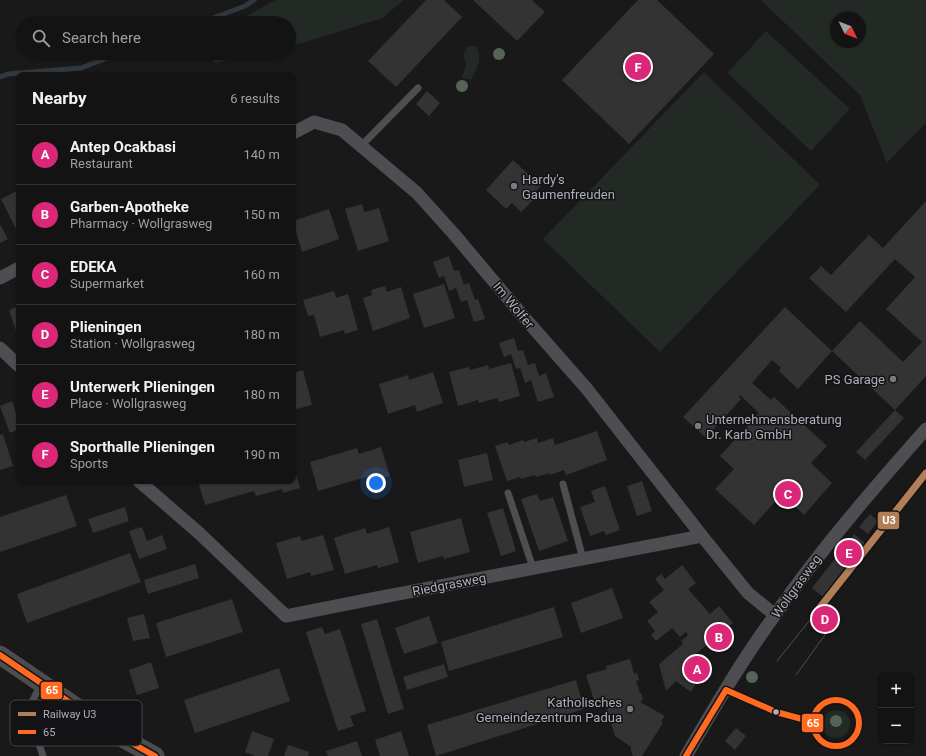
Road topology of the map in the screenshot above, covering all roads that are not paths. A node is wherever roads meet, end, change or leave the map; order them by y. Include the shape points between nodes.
1 (418, 88) dead end
2 (296, 131) edge
3 (361, 146) junction
4 (16, 270) edge
5 (0, 278) edge
6 (0, 348) edge
7 (16, 363) edge
8 (926, 429) edge
9 (142, 484) edge
10 (563, 484) dead end
11 (508, 493) dead end
12 (702, 536) junction
13 (583, 559) junction
14 (533, 568) junction
15 (774, 615) junction
16 (0, 655) edge
17 (41, 684) junction
18 (726, 690) junction
19 (33, 700) edge
20 (65, 700) edge
21 (813, 722) junction
22 (40, 746) edge
23 (137, 746) edge
24 (43, 756) edge
25 (155, 756) edge
26 (686, 756) edge

1 - 3 lane
2 - 3 street, Im Wolfer via 314,122 342,130
3 - 12 street, Im Wolfer via 417,194 453,233 587,389
4 - 5 street
6 - 7 street
8 - 15 street, Wollgrasweg via 823,549
9 - 14 street, Riedgrasweg via 199,533 286,616
10 - 13 lane
11 - 14 lane
12 - 13 street, Riedgrasweg
12 - 15 street via 748,593
13 - 14 street, Riedgrasweg
15 - 18 street, Wollgrasweg
16 - 17 main road
17 - 19 lane
17 - 20 main road
18 - 21 lane via 776,712
18 - 26 street, Wollgrasweg
21 - 21 lane via 818,738 834,746 853,740 860,726 856,710 848,703 838,700 820,707
22 - 24 lane
23 - 25 main road

